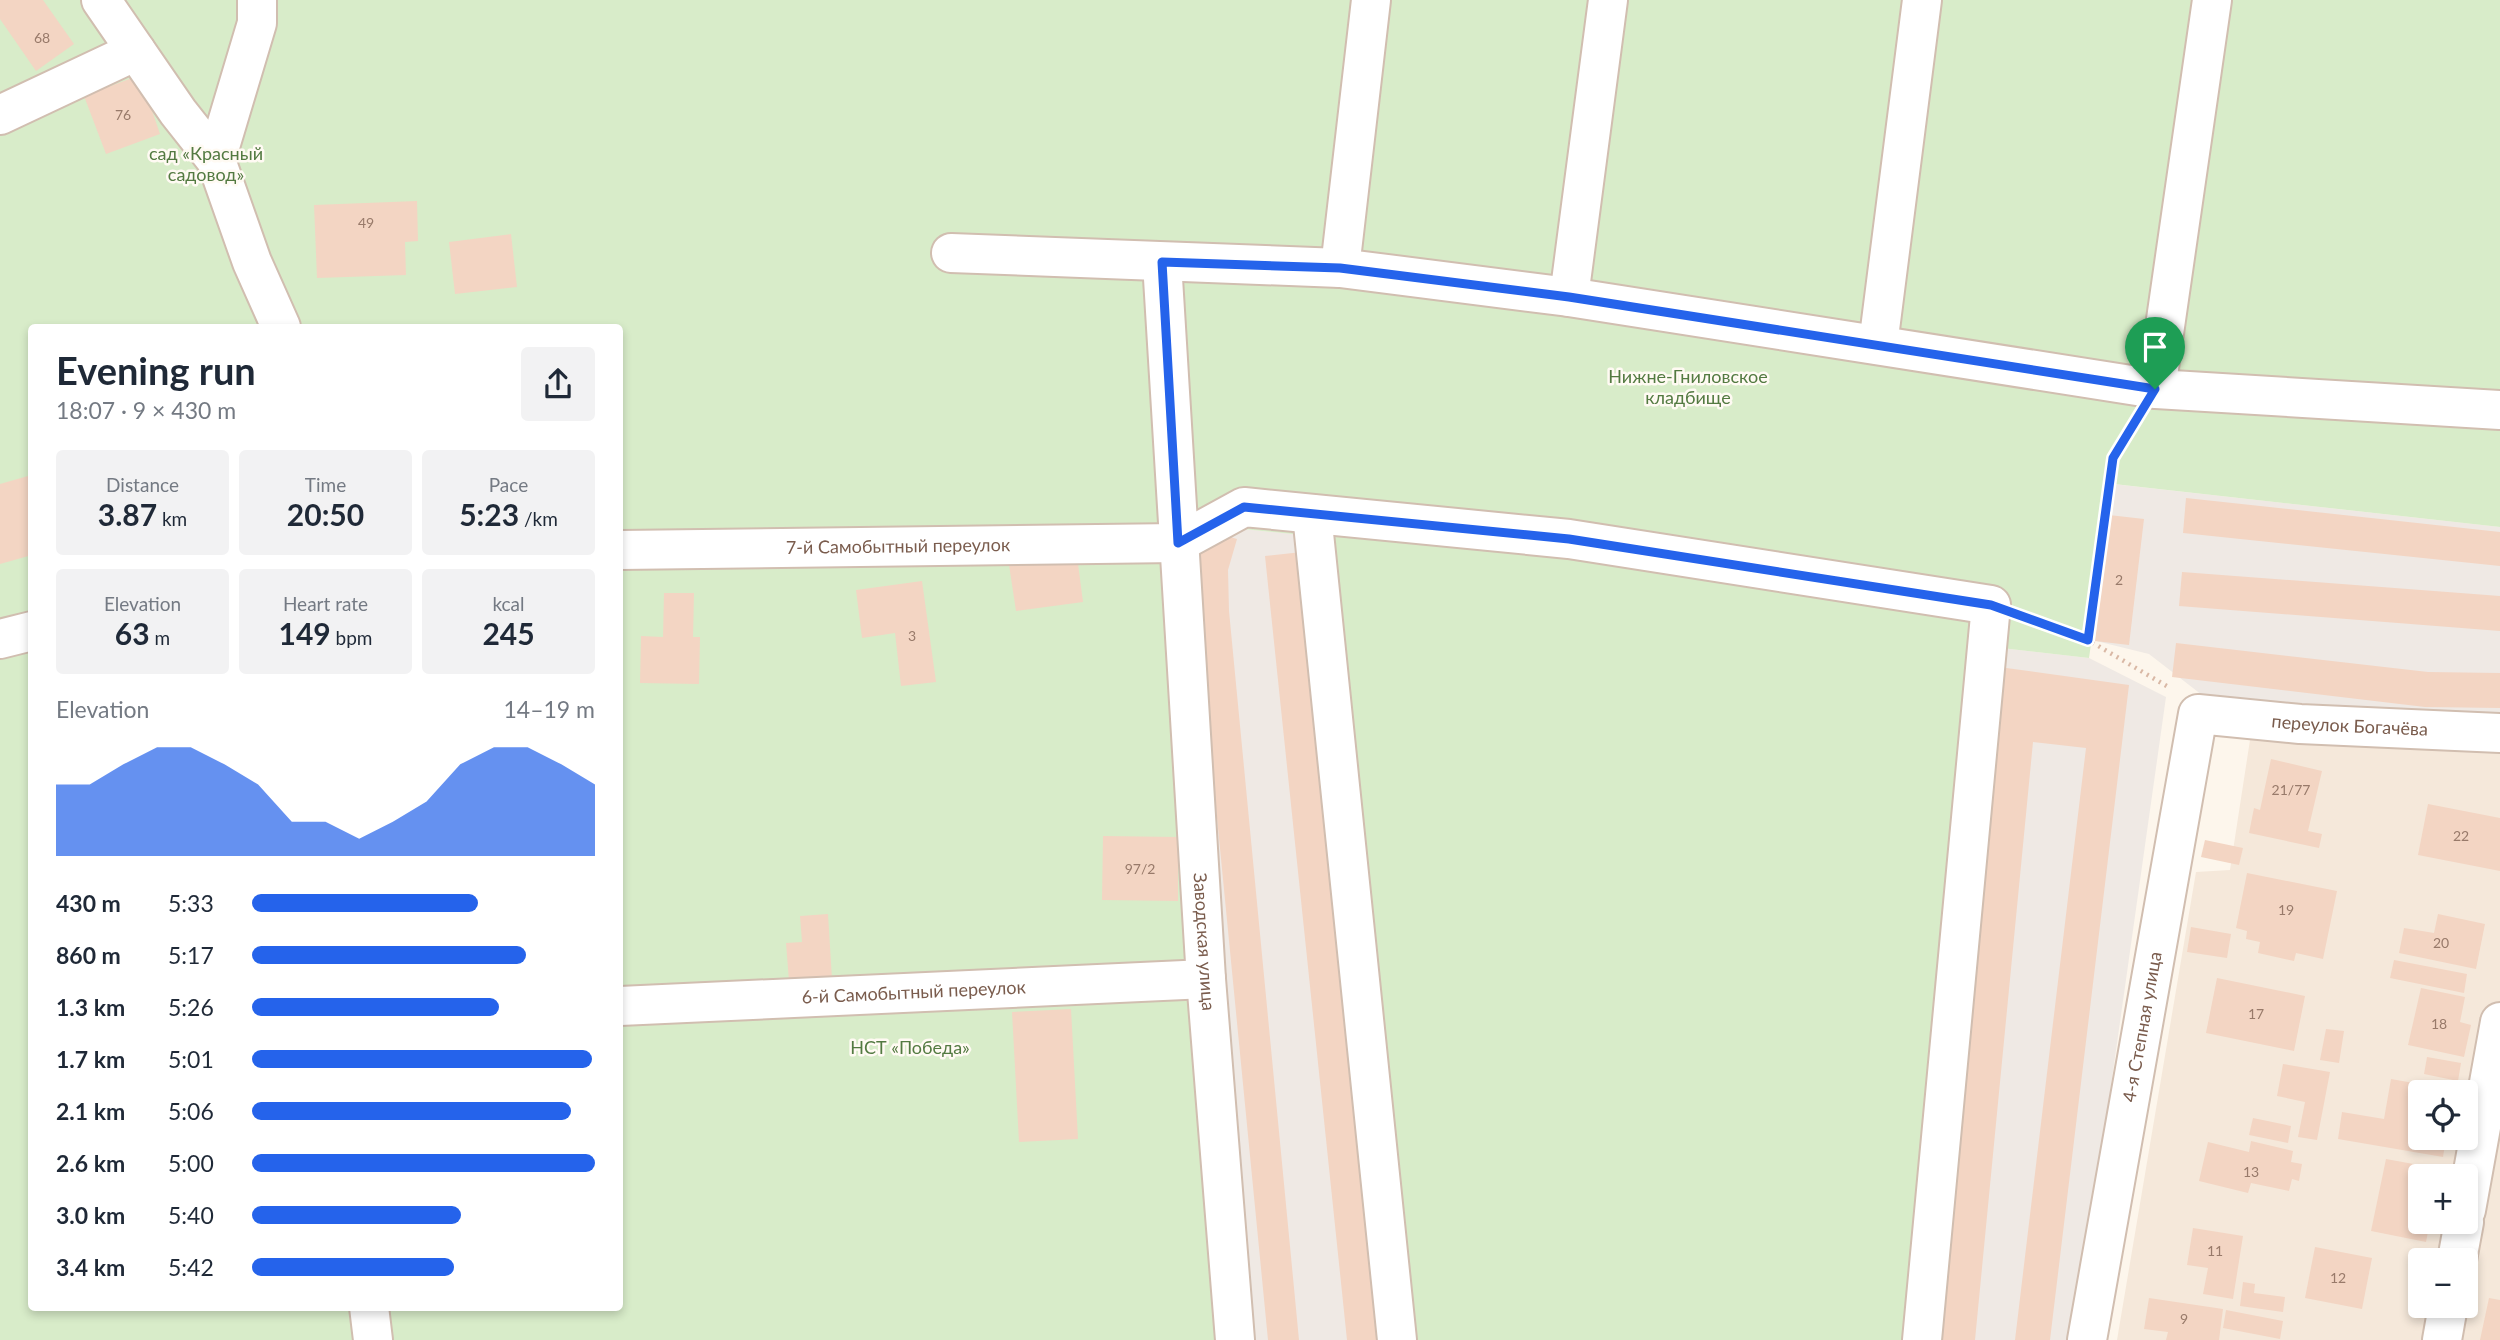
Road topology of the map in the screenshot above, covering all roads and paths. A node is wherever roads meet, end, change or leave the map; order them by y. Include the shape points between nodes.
1 (101, 0) edge
2 (257, 0) edge
3 (1371, 0) edge
4 (1608, 0) edge
5 (1922, 0) edge
6 (2212, 0) edge
7 (136, 51) junction
8 (0, 115) edge
9 (216, 160) junction
10 (951, 253) dead end
11 (1162, 262) junction
12 (1340, 268) junction
13 (1569, 297) junction
14 (280, 324) edge
15 (1878, 345) junction
16 (2155, 389) junction
17 (2500, 410) edge
18 (1312, 514) junction
19 (1178, 543) junction
20 (623, 550) edge
21 (1991, 605) junction
22 (28, 632) edge
23 (0, 639) edge
24 (2088, 640) junction
25 (2170, 688) dead end
26 (2198, 714) joint
27 (2500, 733) edge
28 (1206, 979) junction
29 (623, 1006) edge
30 (2500, 1023) edge
31 (2474, 1164) edge
32 (369, 1311) edge
33 (2446, 1318) edge
34 (373, 1340) edge
35 (1235, 1340) edge
36 (1397, 1340) edge
37 (1922, 1340) edge
38 (2087, 1340) edge
39 (2442, 1340) edge

1 - 7 street
2 - 9 street via 257,23
3 - 12 street
4 - 13 street
5 - 15 street
6 - 16 street
7 - 8 street
7 - 9 street
9 - 14 street via 251,262
10 - 11 street
11 - 12 street
11 - 19 street, Заводская улица
12 - 13 street
13 - 15 street
15 - 16 street
16 - 17 street
16 - 24 path via 2113,458
18 - 19 street via 1244,507
18 - 21 street via 1569,539
18 - 36 street
19 - 20 street, 7-й Самобытный переулок
19 - 28 street, Заводская улица
21 - 24 path
21 - 37 street
22 - 23 street
24 - 25 path
26 - 27 street, переулок Богачёва via 2300,724
26 - 38 street, 4-я Степная улица
28 - 29 street, 6-й Самобытный переулок
28 - 35 street, Заводская улица
30 - 31 street
32 - 34 street
33 - 39 street

